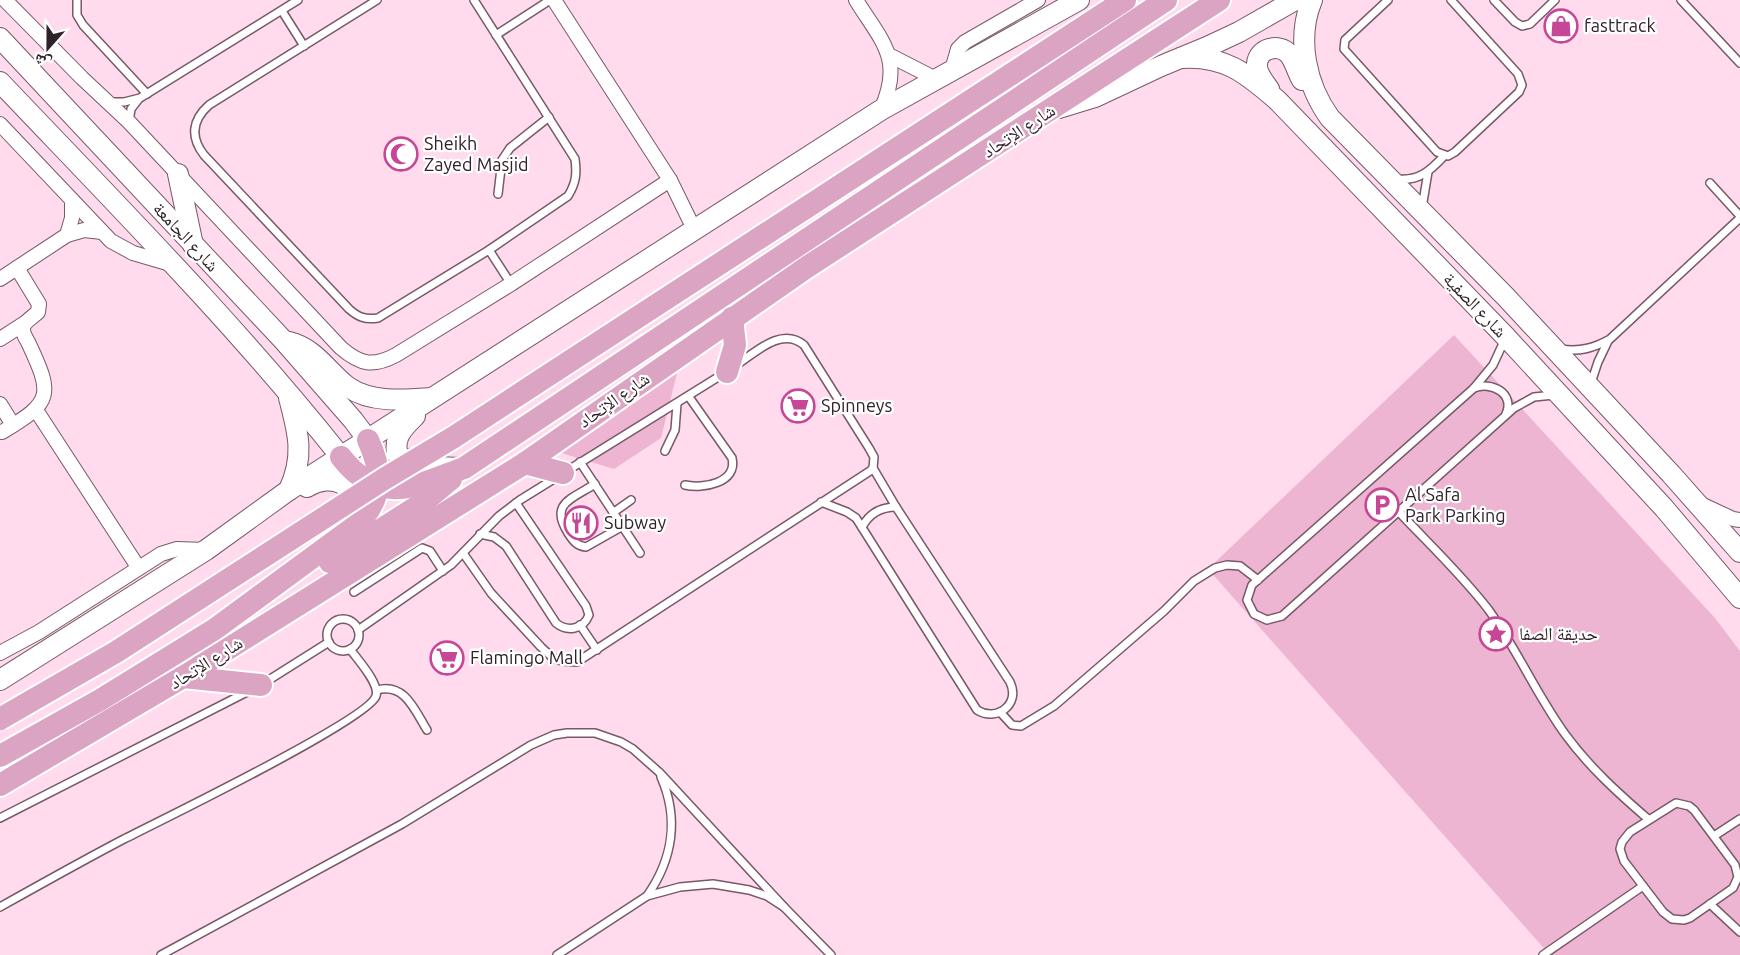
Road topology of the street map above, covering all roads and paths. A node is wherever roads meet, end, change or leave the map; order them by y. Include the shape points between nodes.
1 (5, 0) edge
2 (77, 0) edge
3 (298, 0) edge
4 (377, 0) edge
5 (474, 0) edge
6 (552, 0) edge
7 (856, 0) edge
8 (1038, 0) edge
9 (1079, 0) edge
10 (1125, 0) edge
11 (1166, 0) edge
12 (1219, 0) edge
13 (1295, 0) edge
14 (1312, 0) edge
15 (1388, 0) edge
16 (1451, 0) edge
17 (1494, 0) edge
18 (1555, 0) edge
19 (1681, 0) edge
20 (282, 11) junction
21 (1, 34) edge
22 (496, 35) junction
23 (304, 46) junction
24 (890, 55) junction
25 (1181, 58) junction
26 (1740, 63) edge
27 (944, 74) junction
28 (0, 81) edge
29 (144, 96) junction
30 (1277, 100) junction
31 (107, 101) junction
32 (1317, 101) junction
33 (1053, 109) junction
34 (881, 111) junction
35 (549, 117) junction
36 (129, 122) junction
37 (0, 124) edge
38 (1444, 156) junction
39 (1428, 172) junction
40 (1382, 173) junction
41 (178, 174) junction
42 (670, 180) junction
43 (1710, 183) dead end
44 (498, 194) dead end
45 (72, 200) junction
46 (1422, 214) junction
47 (1740, 217) edge
48 (695, 231) junction
49 (102, 232) junction
50 (67, 235) junction
51 (193, 245) junction
52 (489, 250) junction
53 (174, 265) junction
54 (17, 268) junction
55 (0, 279) edge
56 (511, 284) junction
57 (732, 318) junction
58 (25, 323) junction
59 (1506, 337) junction
60 (0, 339) edge
61 (1610, 339) junction
62 (284, 341) junction
63 (1551, 347) junction
64 (727, 372) junction
65 (1474, 388) junction
66 (1590, 388) junction
67 (288, 393) junction
68 (1558, 394) junction
69 (689, 397) junction
70 (431, 398) junction
71 (0, 404) edge
72 (677, 404) junction
73 (36, 410) junction
74 (1505, 416) junction
75 (353, 420) junction
76 (327, 439) junction
77 (368, 440) junction
78 (665, 451) dead end
79 (341, 457) junction
80 (525, 463) junction
81 (464, 468) junction
82 (572, 468) junction
83 (873, 468) junction
84 (595, 484) junction
85 (685, 485) dead end
86 (378, 486) junction
87 (289, 490) junction
88 (632, 500) dead end
89 (820, 502) junction
90 (516, 503) junction
91 (1698, 503) junction
92 (896, 507) junction
93 (1398, 511) junction
94 (614, 512) junction
95 (1740, 520) edge
96 (248, 521) junction
97 (623, 526) junction
98 (862, 527) junction
99 (480, 534) junction
100 (342, 537) junction
101 (206, 550) junction
102 (1740, 552) edge
103 (463, 553) junction
104 (640, 553) dead end
105 (138, 567) junction
106 (443, 571) junction
107 (1258, 580) junction
108 (354, 592) dead end
109 (257, 598) junction
110 (1740, 598) edge
111 (580, 625) junction
112 (358, 630) junction
113 (329, 642) junction
114 (350, 650) junction
115 (597, 650) junction
116 (0, 653) edge
117 (183, 678) junction
118 (0, 680) edge
119 (261, 685) junction
120 (377, 690) junction
121 (1000, 712) junction
122 (0, 719) edge
123 (427, 730) dead end
124 (0, 756) edge
125 (659, 772) junction
126 (0, 785) edge
127 (0, 818) edge
128 (1648, 819) junction
129 (1740, 819) edge
130 (1714, 836) junction
131 (1643, 886) junction
132 (648, 896) junction
133 (1710, 904) junction
134 (0, 907) edge
135 (784, 907) junction
136 (1740, 933) edge
137 (161, 955) edge
138 (557, 955) edge
139 (831, 955) edge
140 (1543, 955) edge

1 - 31 street
2 - 29 lane via 77,15 83,25
3 - 20 lane
4 - 23 lane
5 - 22 lane
6 - 22 lane
6 - 42 street
7 - 24 street
8 - 27 street via 965,42
9 - 27 main road
10 - 122 highway, bridge via 522,393 116,652
11 - 81 highway
12 - 33 highway, شارع الإتحاد
13 - 25 main road via 1239,32
14 - 32 main road, شارع الصفية via 1304,53
15 - 38 lane via 1346,40 1344,49
16 - 38 lane via 1518,74 1522,85 1455,153
17 - 18 lane via 1522,26 1530,24
19 - 26 lane
20 - 23 lane
20 - 29 lane
21 - 51 main road, شارع الجامعة
22 - 35 lane
23 - 52 lane via 201,113 194,134 204,155 357,316 378,318
24 - 27 street
24 - 34 street via 890,83
25 - 30 main road, شارع الصفية via 1223,62
25 - 33 main road via 1095,97
27 - 34 main road
28 - 53 main road, شارع الجامعة
29 - 31 lane via 124,102
29 - 36 lane via 131,109
30 - 32 main road via 1257,65 1262,53 1274,48 1290,55
30 - 59 main road, شارع الصفية
31 - 36 street
32 - 40 main road, شارع الصفية
33 - 57 highway, شارع الإتحاد
34 - 48 main road
35 - 44 lane via 510,148 502,160
35 - 52 lane via 575,159 574,185 568,196
36 - 41 street
37 - 45 street
38 - 39 lane
39 - 40 lane via 1405,180
39 - 46 lane
40 - 46 main road, شارع الصفية
41 - 51 main road
41 - 56 street via 341,348 360,361 383,362
42 - 48 street
42 - 56 street
43 - 47 lane
45 - 49 street
45 - 50 street
46 - 63 main road, شارع الصفية
47 - 61 lane
48 - 70 main road
49 - 50 street via 84,230
49 - 53 street via 133,253
50 - 54 street
51 - 62 main road, شارع الجامعة
52 - 56 lane
53 - 67 main road, شارع الجامعة
54 - 55 street
54 - 58 street via 39,304 38,312
57 - 64 highway via 735,345
57 - 80 highway, شارع الإتحاد
58 - 60 street
58 - 73 street via 23,332 45,379 44,396
59 - 65 lane via 1492,365
59 - 68 main road, شارع الصفية
61 - 63 lane via 1575,351
61 - 66 lane
62 - 70 main road via 303,347 349,387 369,396
62 - 75 main road, شارع الجامعة
63 - 66 main road, شارع الصفية
64 - 69 lane
64 - 83 lane via 779,338 799,341 869,448 874,457
65 - 74 lane via 1488,385 1501,390 1508,403
65 - 107 lane
66 - 91 main road, شارع الصفية
67 - 76 main road, شارع الجامعة
67 - 87 main road via 300,449
68 - 74 lane via 1534,397
68 - 110 main road, شارع الصفية via 1664,508
69 - 72 lane
69 - 85 lane via 734,464 729,475 714,484
70 - 77 main road
70 - 81 main road via 398,437 398,454 414,466
71 - 73 street via 7,428
72 - 78 lane via 675,430
72 - 82 lane
73 - 105 street
74 - 93 lane
75 - 76 main road via 355,432 350,442
75 - 77 main road, شارع الجامعة
76 - 79 main road, شارع الجامعة
77 - 79 main road
77 - 86 highway via 378,467
79 - 86 highway via 360,477
79 - 87 main road
80 - 82 highway
80 - 117 highway, شارع الإتحاد
81 - 86 highway via 404,489
81 - 109 highway via 427,500 375,534 287,589
82 - 84 lane
82 - 90 lane
83 - 89 lane
83 - 92 lane
84 - 94 lane
84 - 97 lane via 561,509 560,519 572,540 586,547
86 - 100 highway via 368,513
87 - 96 main road
88 - 94 lane
89 - 98 lane via 848,512
89 - 115 lane
90 - 99 lane
90 - 111 lane via 586,606 589,615
91 - 95 street
91 - 102 main road, شارع الصفية
92 - 98 lane via 875,512
92 - 121 lane via 1010,682 1014,695
93 - 107 lane via 1282,616 1268,620 1254,614 1247,600
93 - 128 lane via 1487,608 1584,759
94 - 97 lane
96 - 100 main road via 310,485 329,479 349,490 353,501
96 - 101 main road
97 - 104 lane
98 - 121 lane via 976,710 990,715
99 - 103 lane
99 - 111 lane via 494,537 506,546 556,622 571,629
100 - 109 highway
101 - 105 street via 169,551
101 - 118 main road
103 - 106 lane
103 - 115 lane via 496,599 553,658 577,662
105 - 116 street
106 - 108 lane via 430,551 422,548
106 - 112 lane
107 - 121 lane via 1240,566 1215,568 1194,581 1054,706 1021,726 1012,725
109 - 124 highway via 215,629 100,700
111 - 115 lane
112 - 113 lane via 352,621 337,620 329,627
112 - 114 lane via 358,641
113 - 114 lane via 340,651
113 - 119 lane
114 - 120 lane
117 - 119 highway
117 - 126 highway, شارع الإتحاد
119 - 127 lane
120 - 123 lane via 388,688 404,694
120 - 134 lane via 372,703 313,740
125 - 132 lane via 670,803 672,836 664,868
125 - 135 lane
125 - 137 lane via 633,749 608,736 581,732 543,739 402,824
128 - 130 lane via 1682,803 1694,810
128 - 131 lane via 1625,836 1620,849
129 - 130 lane
130 - 133 lane via 1735,865 1738,877 1733,888
131 - 133 lane via 1672,919 1690,918
131 - 140 lane
132 - 135 lane via 680,886 713,884 749,890
132 - 138 lane
133 - 136 lane
135 - 139 lane

